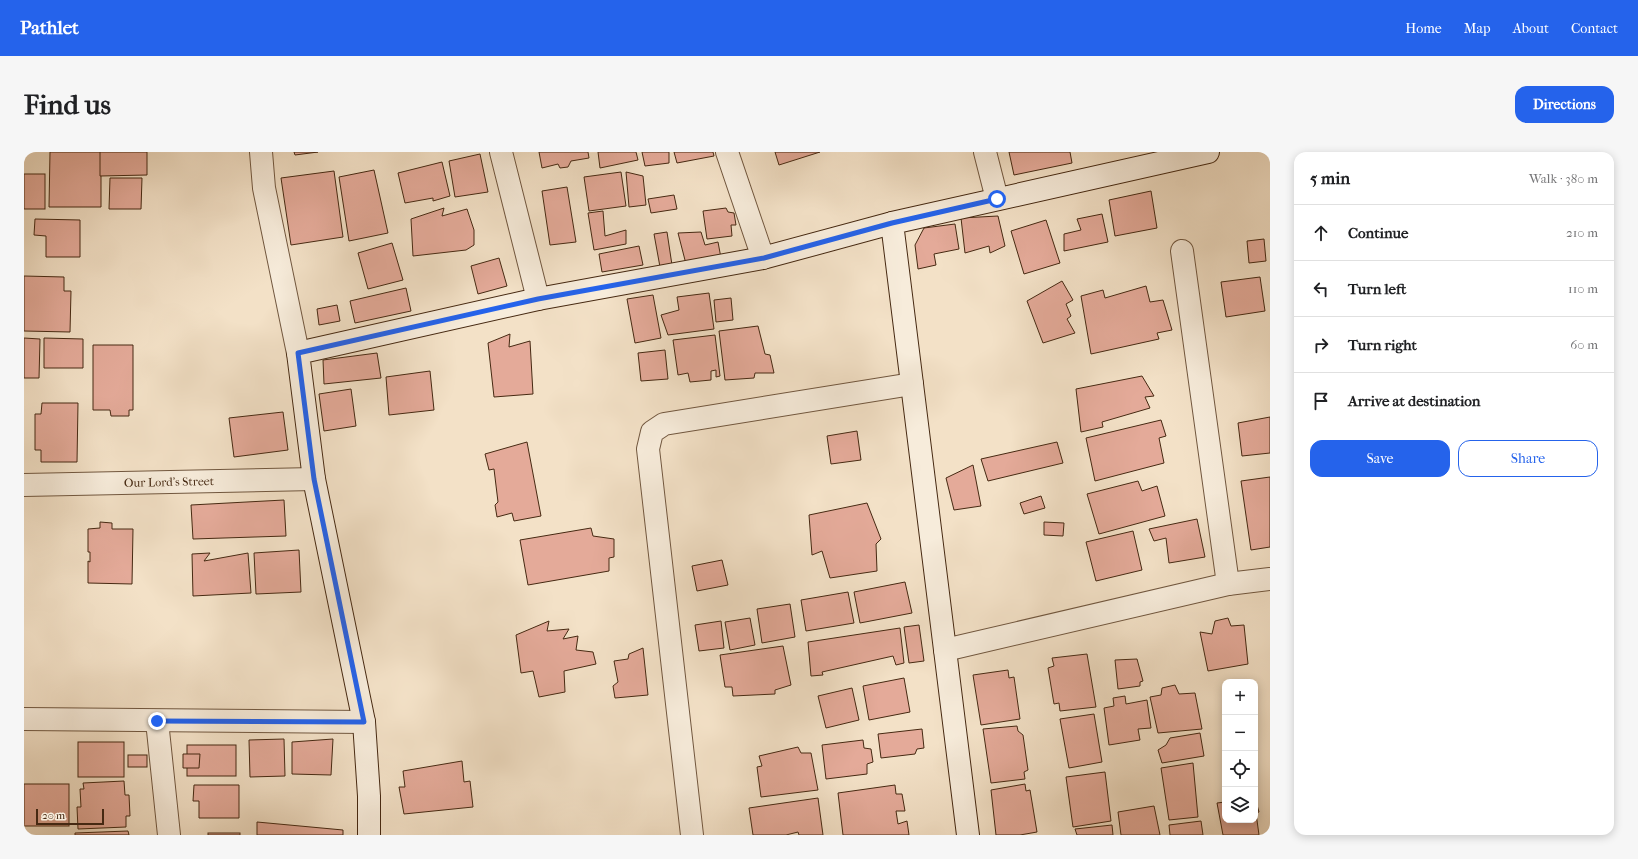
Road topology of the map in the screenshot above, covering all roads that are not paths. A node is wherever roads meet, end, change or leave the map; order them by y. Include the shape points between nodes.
1 (261, 152) edge
2 (502, 152) edge
3 (727, 152) edge
4 (985, 152) edge
5 (1208, 152) edge
6 (997, 199) junction
7 (892, 223) junction
8 (1182, 251) dead end
9 (764, 258) junction
10 (538, 299) junction
11 (298, 353) junction
12 (912, 384) junction
13 (314, 479) junction
14 (24, 485) edge
15 (1270, 579) edge
16 (1228, 584) junction
17 (945, 650) junction
18 (24, 718) edge
19 (157, 721) junction
20 (364, 722) junction
21 (169, 835) edge
22 (369, 835) edge
23 (692, 835) edge
24 (968, 835) edge

1 - 11 street via 264,188
2 - 10 street
3 - 9 street
4 - 6 street
5 - 6 street
6 - 7 street
7 - 9 street
7 - 12 street
8 - 16 street
9 - 10 street
10 - 11 street
11 - 13 street
12 - 17 street
12 - 23 street via 664,424 652,432 648,449
13 - 14 street, Our Lord’s Street
13 - 20 street
15 - 16 street
16 - 17 street
17 - 24 street
18 - 19 street
19 - 20 street
19 - 21 street
20 - 22 street

